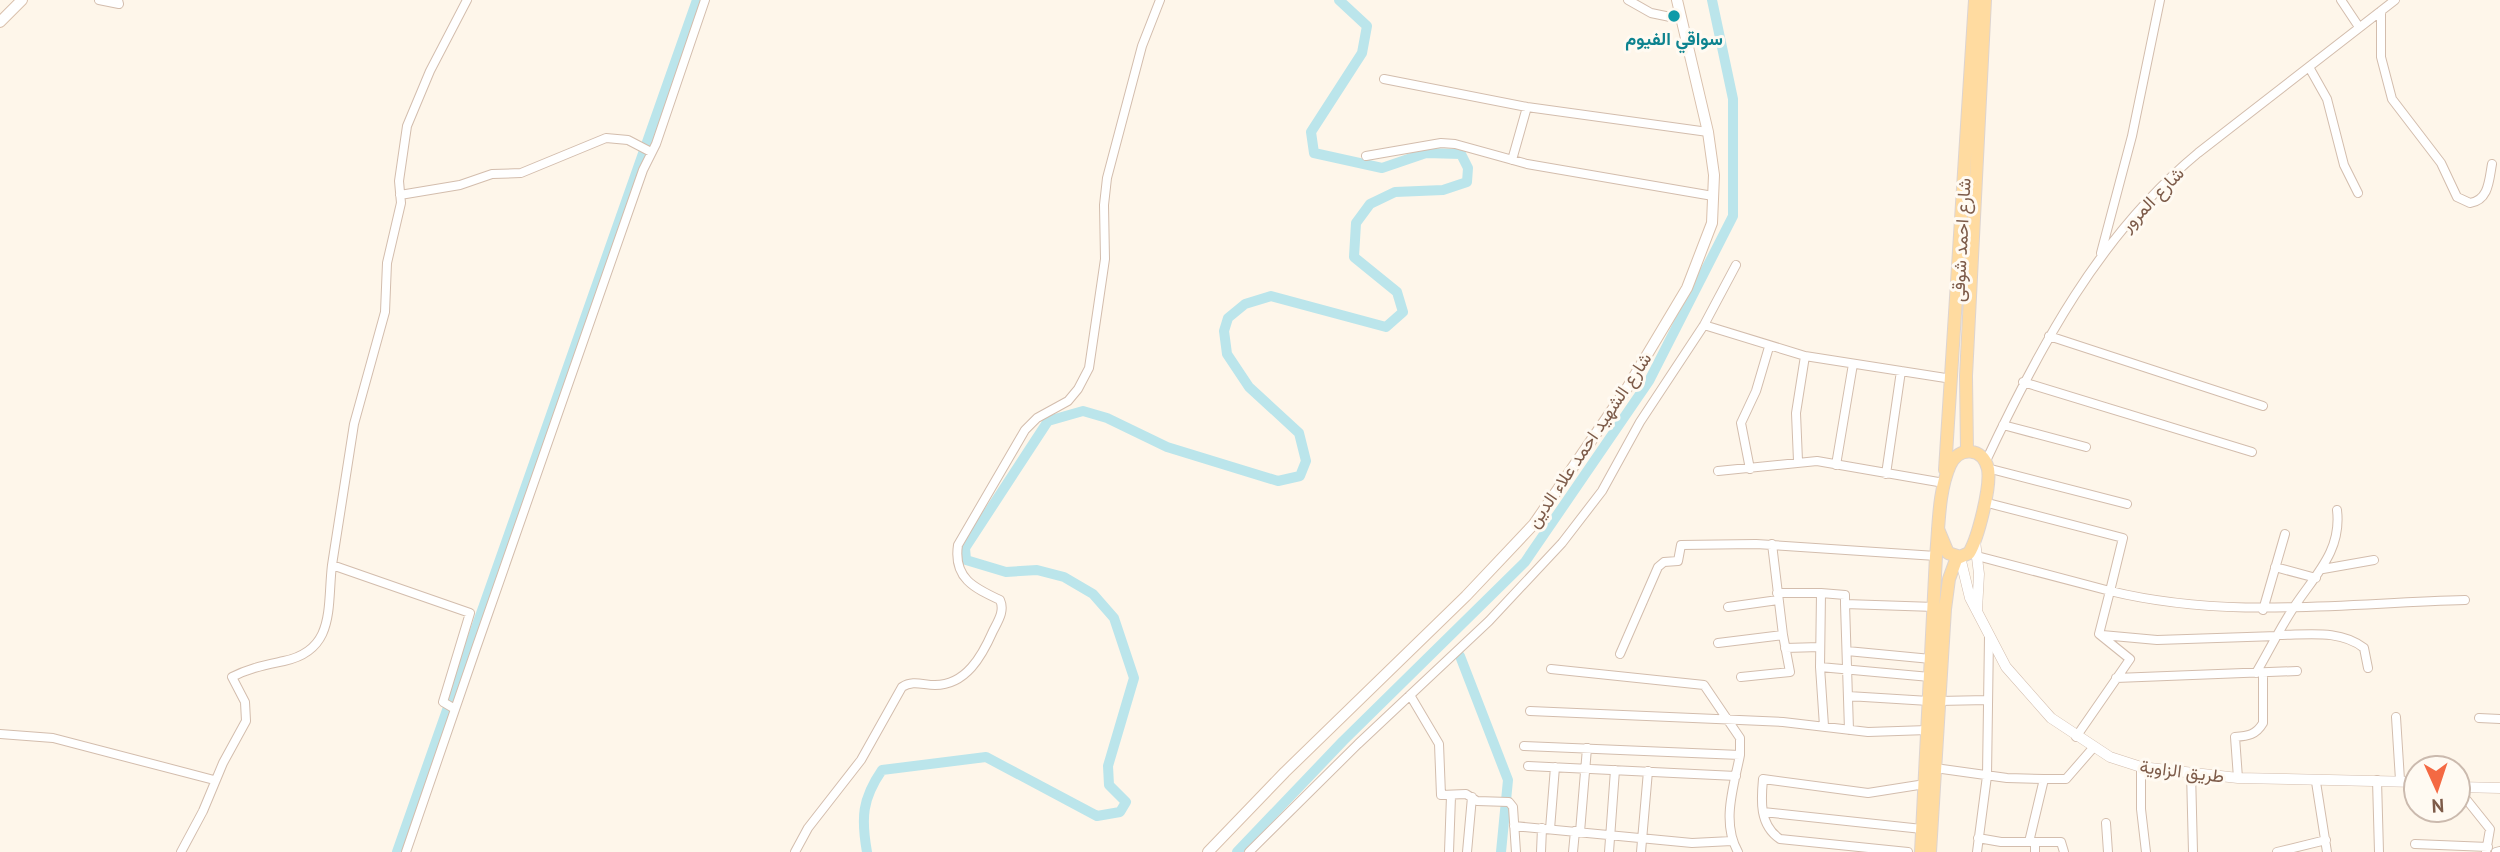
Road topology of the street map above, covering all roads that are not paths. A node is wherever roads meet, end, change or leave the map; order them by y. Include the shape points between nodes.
1 (22, 0) edge
2 (99, 0) edge
3 (118, 0) edge
4 (467, 0) edge
5 (705, 0) edge
6 (1160, 0) edge
7 (1628, 0) edge
8 (1677, 0) edge
9 (1975, 0) edge
10 (1985, 0) edge
11 (2160, 0) edge
12 (2341, 0) edge
13 (2395, 0) edge
14 (2382, 8) edge
15 (1679, 19) junction
16 (0, 22) edge
17 (2361, 26) junction
18 (2309, 67) junction
19 (1384, 79) dead end
20 (1527, 107) junction
21 (1708, 132) junction
22 (650, 151) junction
23 (1366, 156) dead end
24 (1512, 160) junction
25 (2492, 164) dead end
26 (2358, 193) dead end
27 (400, 195) junction
28 (1713, 196) junction
29 (2100, 256) junction
30 (1736, 265) dead end
31 (1704, 325) junction
32 (2049, 335) junction
33 (1769, 346) junction
34 (1805, 356) junction
35 (1853, 364) junction
36 (1901, 371) junction
37 (1952, 379) junction
38 (2023, 382) junction
39 (2263, 406) dead end
40 (2003, 425) junction
41 (2086, 447) dead end
42 (1967, 451) junction
43 (2252, 452) dead end
44 (1798, 461) junction
45 (1836, 465) junction
46 (1986, 466) junction
47 (1750, 469) junction
48 (1718, 471) dead end
49 (1886, 474) junction
50 (1944, 482) junction
51 (1984, 502) junction
52 (2127, 504) dead end
53 (2337, 510) dead end
54 (1938, 529) junction
55 (2285, 534) dead end
56 (1974, 540) junction
57 (1772, 544) junction
58 (1936, 556) junction
59 (1977, 556) junction
60 (1958, 557) junction
61 (2374, 560) dead end
62 (332, 565) junction
63 (2275, 567) junction
64 (2323, 569) junction
65 (2316, 578) junction
66 (2110, 591) junction
67 (1821, 593) junction
68 (1778, 596) junction
69 (2465, 600) dead end
70 (1845, 604) junction
71 (1728, 607) dead end
72 (1934, 607) junction
73 (2294, 608) junction
74 (1977, 610) junction
75 (2263, 610) junction
76 (2099, 634) junction
77 (1783, 635) junction
78 (1989, 636) junction
79 (2278, 636) junction
80 (1718, 643) dead end
81 (1820, 647) junction
82 (1785, 648) junction
83 (1847, 650) junction
84 (1620, 654) dead end
85 (1931, 659) junction
86 (1820, 667) junction
87 (1847, 668) junction
88 (2368, 668) dead end
89 (1551, 669) dead end
90 (2297, 671) dead end
91 (2259, 673) junction
92 (1741, 677) dead end
93 (1930, 677) junction
94 (2116, 678) junction
95 (1410, 695) junction
96 (1848, 696) junction
97 (1988, 700) junction
98 (1933, 701) junction
99 (451, 708) junction
100 (1530, 711) dead end
101 (2396, 717) dead end
102 (2479, 718) dead end
103 (2500, 719) edge
104 (1728, 720) junction
105 (1824, 726) junction
106 (1849, 730) junction
107 (1928, 730) junction
108 (0, 734) edge
109 (2076, 737) junction
110 (1524, 746) dead end
111 (1587, 748) junction
112 (2093, 748) junction
113 (1740, 755) junction
114 (1528, 766) dead end
115 (1555, 767) junction
116 (2141, 767) junction
117 (1586, 768) junction
118 (1935, 768) junction
119 (1615, 769) junction
120 (1648, 771) junction
121 (2191, 772) junction
122 (1736, 776) junction
123 (1987, 776) junction
124 (2238, 778) junction
125 (2043, 779) junction
126 (214, 780) junction
127 (2377, 780) junction
128 (2400, 780) joint
129 (2316, 782) junction
130 (1925, 784) junction
131 (2472, 788) edge
132 (2500, 788) edge
133 (1451, 796) junction
134 (1472, 797) junction
135 (2472, 806) edge
136 (1763, 812) junction
137 (2106, 823) dead end
138 (1514, 826) junction
139 (1546, 828) junction
140 (1922, 829) junction
141 (1577, 831) junction
142 (1610, 834) junction
143 (1642, 838) junction
144 (1978, 838) junction
145 (2326, 840) junction
146 (1732, 841) junction
147 (1681, 842) junction
148 (2032, 842) junction
149 (2415, 844) dead end
150 (2487, 850) edge
151 (181, 852) edge
152 (406, 852) edge
153 (796, 852) edge
154 (1208, 852) edge
155 (1249, 852) edge
156 (1449, 852) edge
157 (1466, 852) edge
158 (1516, 852) edge
159 (1541, 852) edge
160 (1573, 852) edge
161 (1609, 852) edge
162 (1641, 852) edge
163 (1680, 852) edge
164 (1738, 852) edge
165 (1908, 852) edge
166 (1921, 852) edge
167 (1930, 852) edge
168 (1977, 852) edge
169 (2035, 852) edge
170 (2064, 852) edge
171 (2108, 852) edge
172 (2146, 852) edge
173 (2193, 852) edge
174 (2277, 852) edge
175 (2328, 852) edge
176 (2379, 852) edge

1 - 16 main road
2 - 3 street via 119,4
4 - 27 street via 412,112 404,140
5 - 22 street
6 - 153 street via 1142,46 1107,178 1105,260 1089,368 1068,401 1025,430 958,545 961,573 976,590 1000,600 1001,614 979,657 961,678 946,684 909,683 902,687 860,760 808,828
7 - 15 street via 1651,13
8 - 15 main road, شارع الشهيد احمد علاء الدين
9 - 37 main road, شارع احمد شوقى
10 - 42 main road, شارع احمد شوقى via 1966,376
11 - 29 street
12 - 17 street
13 - 14 street, شارع المرور
14 - 17 street, شارع المرور
14 - 25 street via 2381,57 2392,99 2441,163 2457,197 2470,203 2480,200
15 - 21 main road, شارع الشهيد احمد علاء الدين
17 - 18 street, شارع المرور
18 - 26 street via 2327,99 2344,165
18 - 29 street, شارع المرور via 2168,178
19 - 20 street
20 - 21 street
20 - 24 street
21 - 28 main road, شارع الشهيد احمد علاء الدين
22 - 27 street via 617,137 606,138 521,173 492,174 460,185
22 - 99 street
23 - 24 street via 1441,143
24 - 28 street
27 - 62 street via 387,263 384,312 354,424
28 - 154 main road, شارع الشهيد احمد علاء الدين via 1712,223 1687,288 1548,506 1466,596
29 - 32 street, شارع المرور
30 - 31 street
31 - 33 street
31 - 95 street via 1640,422 1595,502 1489,621
32 - 38 street, شارع المرور
32 - 39 street
33 - 34 street
33 - 47 street via 1741,423
34 - 35 street
34 - 44 street via 1796,413
35 - 36 street
35 - 45 street
36 - 37 street
36 - 49 street
37 - 50 main road, شارع احمد شوقى
38 - 40 street, شارع المرور
38 - 43 street
40 - 41 street
40 - 46 street, شارع المرور
42 - 46 main road via 1979,455
42 - 50 main road via 1956,456
44 - 45 street
44 - 47 street
45 - 49 street
46 - 51 main road
46 - 52 street
47 - 48 street
49 - 50 street
50 - 54 main road, شارع احمد شوقى
51 - 56 main road
51 - 66 street via 2123,538
53 - 64 street via 2336,538
54 - 58 main road, شارع احمد شوقى
54 - 60 main road via 1945,550
55 - 63 street
56 - 59 street, طريق الزاوية
56 - 60 main road via 1969,553
57 - 58 street
57 - 68 street
57 - 84 street via 1681,545 1678,561 1658,567
58 - 72 main road, شارع احمد شوقى
59 - 66 street
59 - 74 street, طريق الزاوية
60 - 74 street, طريق الزاوية
60 - 98 main road via 1948,586
61 - 64 street
62 - 99 street via 470,613 443,702
62 - 126 street via 324,630 314,649 232,677 244,702 246,721
63 - 65 street
63 - 75 street
64 - 65 street
65 - 73 street
66 - 75 street via 2206,608
66 - 76 street
67 - 68 street
67 - 70 street via 1845,595
67 - 81 street
68 - 71 street
68 - 77 street
69 - 73 street
70 - 72 street
70 - 83 street
72 - 85 main road, شارع احمد شوقى
73 - 75 street
73 - 79 street
74 - 78 street, طريق الزاوية
76 - 79 street via 2157,640
76 - 94 street via 2130,659
77 - 80 street
77 - 82 street
78 - 97 street
78 - 109 street, طريق الزاوية via 2006,667 2040,708
79 - 88 street via 2330,635 2350,640 2364,648
79 - 91 street
81 - 82 street
81 - 86 street
82 - 92 street via 1790,672
83 - 85 street
83 - 87 street
85 - 93 main road, شارع احمد شوقى
86 - 87 street
86 - 105 street
87 - 93 street
87 - 96 street
89 - 104 street via 1703,685
90 - 91 street
91 - 94 street
91 - 124 street via 2263,723 2250,735 2235,737
93 - 98 main road, شارع احمد شوقى
94 - 109 street
95 - 133 street via 1439,744 1441,795
95 - 155 street
96 - 98 street
96 - 106 street
97 - 98 street
97 - 123 street
98 - 107 main road
98 - 118 main road
99 - 152 street
100 - 104 street
101 - 128 street
102 - 103 street
104 - 105 street
104 - 113 street via 1740,738
105 - 106 street
106 - 107 street
107 - 130 main road
108 - 126 street via 53,738
109 - 112 street, طريق الزاوية
110 - 111 street
111 - 113 street
111 - 117 street
112 - 116 street, طريق الزاوية
112 - 125 street via 2066,779
113 - 122 street
114 - 115 street
115 - 117 street
115 - 139 street
116 - 121 street, طريق الزاوية
116 - 172 street
117 - 119 street
117 - 141 street
118 - 123 street
118 - 167 main road
119 - 120 street
119 - 142 street
120 - 122 street
120 - 143 street
121 - 124 street, طريق الزاوية
121 - 173 street
122 - 146 street via 1729,822
123 - 125 street
123 - 144 street
124 - 129 street, طريق الزاوية
125 - 148 street
126 - 151 street
127 - 128 street, طريق الزاوية
127 - 129 street, طريق الزاوية
127 - 176 street
129 - 145 street
130 - 136 street via 1868,793 1763,779
130 - 140 main road
131 - 132 street
133 - 134 street
133 - 156 street
134 - 138 street via 1506,802
134 - 157 street
135 - 150 street via 2490,828
136 - 140 street
136 - 165 street via 1767,826 1780,839
137 - 171 street
138 - 139 street
138 - 158 street
139 - 141 street
139 - 159 street
140 - 166 main road
141 - 142 street
141 - 160 street
142 - 143 street
142 - 161 street
143 - 147 street
143 - 162 street
144 - 148 street
144 - 168 street
145 - 174 street
145 - 175 street
146 - 147 street
146 - 164 street
147 - 163 street
148 - 169 street
148 - 170 street via 2061,842
149 - 150 street

